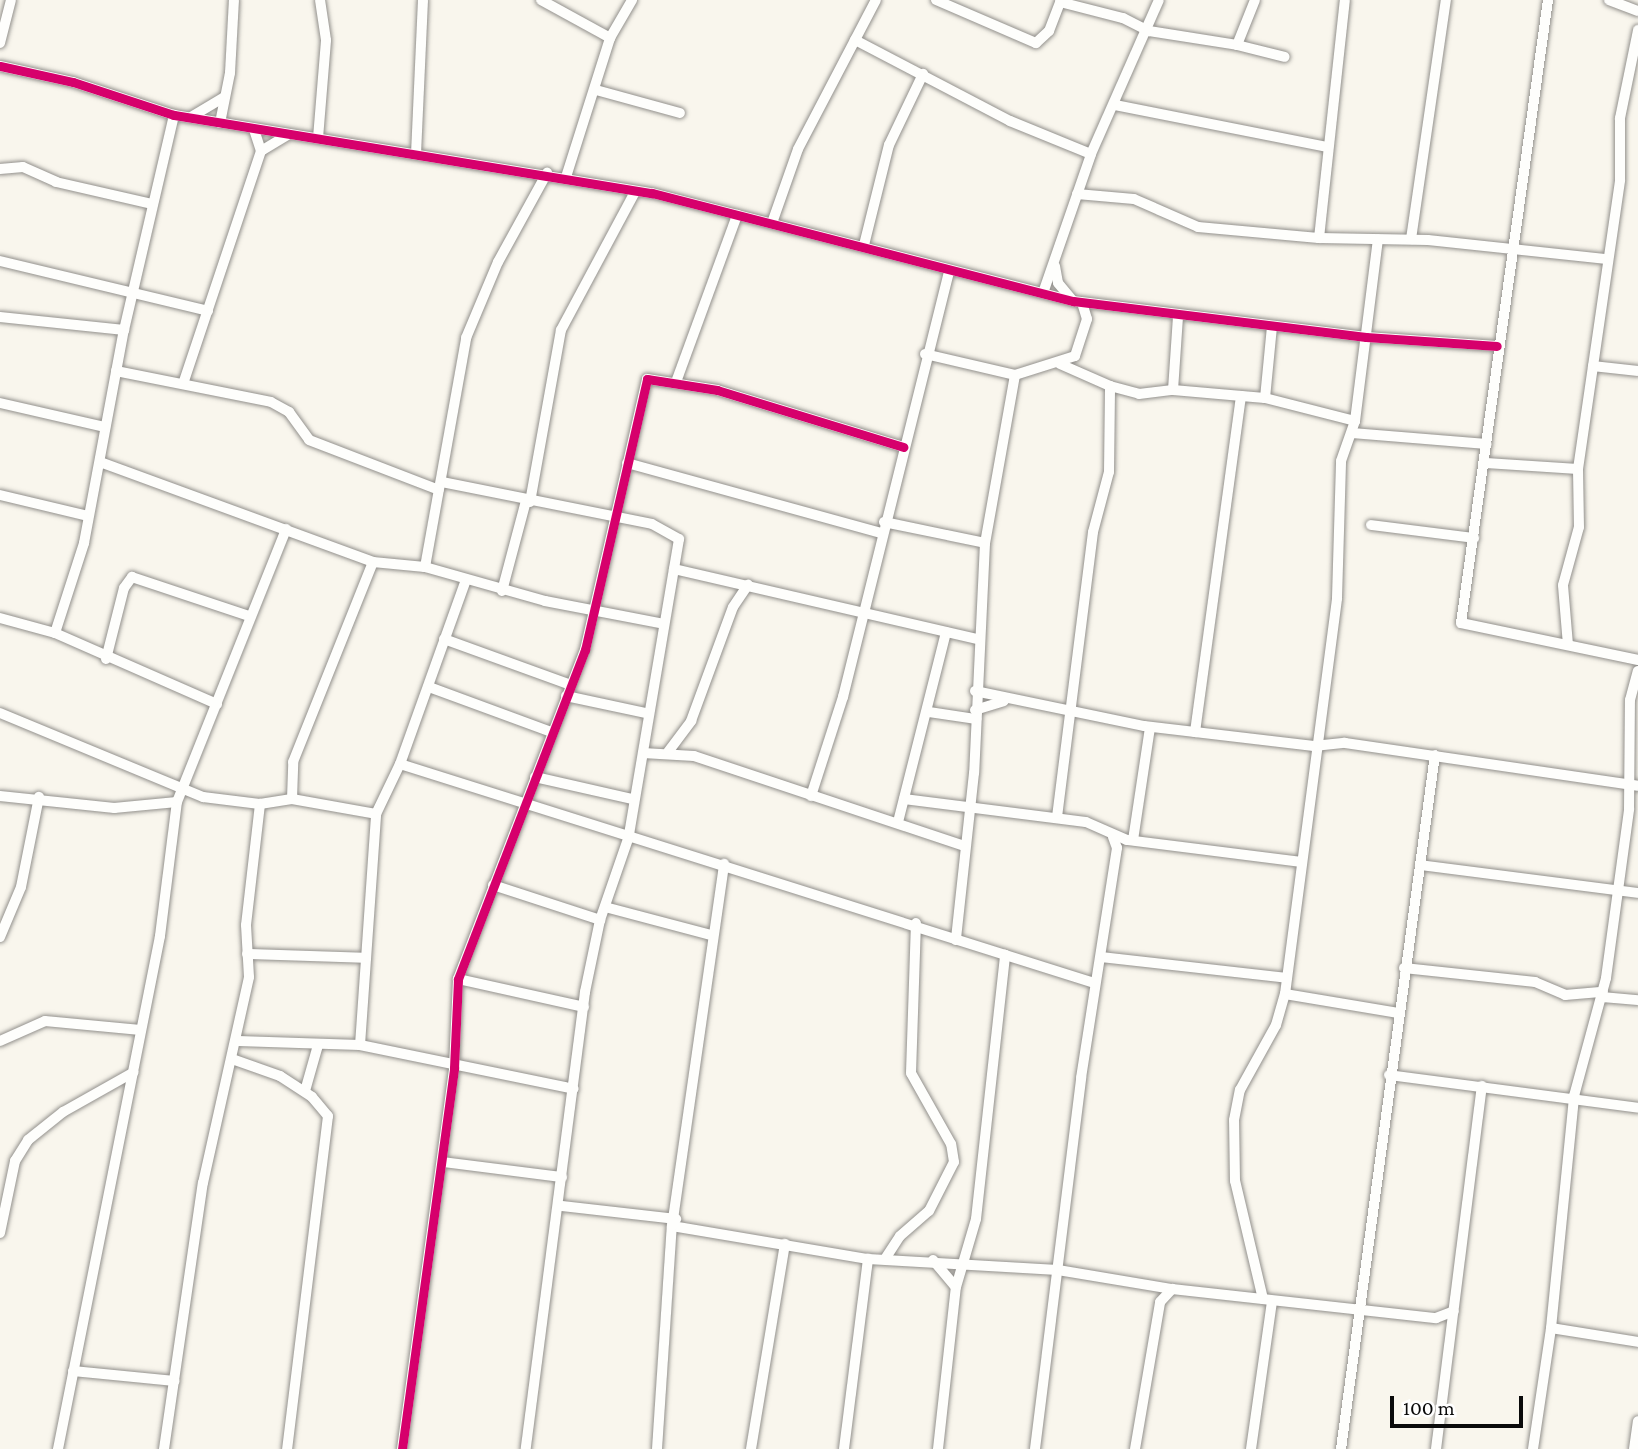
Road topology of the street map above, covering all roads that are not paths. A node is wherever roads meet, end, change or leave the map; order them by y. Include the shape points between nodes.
1 (11, 0) edge
2 (234, 0) edge
3 (320, 0) edge
4 (423, 0) edge
5 (541, 0) edge
6 (567, 0) edge
7 (632, 0) edge
8 (876, 0) edge
9 (936, 0) edge
10 (1159, 0) edge
11 (1255, 0) edge
12 (1345, 0) edge
13 (1446, 0) edge
14 (1548, 0) edge
15 (1609, 0) edge
16 (1061, 1) edge
17 (1638, 11) edge
18 (564, 12) junction
19 (1638, 30) edge
20 (1149, 31) junction
21 (610, 38) junction
22 (855, 40) junction
23 (0, 43) edge
24 (1237, 45) junction
25 (1285, 57) dead end
26 (0, 66) edge
27 (923, 74) junction
28 (596, 90) junction
29 (224, 97) junction
30 (1115, 105) junction
31 (680, 113) dead end
32 (174, 115) junction
33 (191, 117) junction
34 (220, 123) junction
35 (254, 130) junction
36 (288, 135) junction
37 (318, 138) junction
38 (1328, 147) junction
39 (261, 151) junction
40 (416, 154) junction
41 (1091, 154) junction
42 (0, 169) edge
43 (547, 173) junction
44 (566, 177) junction
45 (635, 192) junction
46 (1077, 194) junction
47 (152, 204) junction
48 (737, 215) junction
49 (772, 223) junction
50 (1319, 238) junction
51 (1378, 239) junction
52 (1412, 239) junction
53 (864, 245) junction
54 (1510, 250) junction
55 (1606, 259) junction
56 (3, 262) edge
57 (1055, 266) junction
58 (949, 272) junction
59 (0, 273) edge
60 (133, 291) junction
61 (1043, 293) junction
62 (1078, 302) junction
63 (208, 311) junction
64 (1178, 316) junction
65 (0, 317) edge
66 (1272, 326) junction
67 (124, 330) junction
68 (1366, 337) junction
69 (1497, 346) junction
70 (925, 354) junction
71 (1075, 356) junction
72 (1060, 364) junction
73 (1593, 366) junction
74 (117, 371) junction
75 (1638, 371) edge
76 (997, 372) junction
77 (1079, 374) junction
78 (1015, 375) junction
79 (676, 382) junction
80 (183, 384) junction
81 (1110, 386) junction
82 (1009, 390) junction
83 (1173, 390) junction
84 (1241, 396) junction
85 (1265, 398) junction
86 (0, 403) edge
87 (1355, 421) junction
88 (105, 426) junction
89 (1352, 433) junction
90 (1487, 444) junction
91 (904, 447) junction
92 (100, 462) junction
93 (627, 463) junction
94 (1486, 463) junction
95 (1578, 469) junction
96 (440, 486) junction
97 (0, 495) edge
98 (528, 502) junction
99 (88, 516) junction
100 (615, 518) junction
101 (1371, 525) dead end
102 (883, 528) junction
103 (286, 529) junction
104 (1474, 538) junction
105 (985, 543) junction
106 (373, 562) junction
107 (425, 567) junction
108 (674, 569) junction
109 (466, 580) junction
110 (748, 585) junction
111 (502, 591) junction
112 (594, 611) junction
113 (862, 614) junction
114 (250, 616) junction
115 (0, 618) edge
116 (664, 624) junction
117 (946, 632) junction
118 (55, 633) junction
119 (444, 639) junction
120 (976, 639) junction
121 (1568, 645) junction
122 (106, 659) junction
123 (1638, 660) edge
124 (1638, 671) edge
125 (571, 685) junction
126 (429, 687) junction
127 (975, 691) junction
128 (566, 696) junction
129 (1004, 701) junction
130 (217, 704) junction
131 (929, 712) junction
132 (0, 713) edge
133 (646, 713) junction
134 (975, 714) junction
135 (1073, 714) junction
136 (1150, 727) junction
137 (551, 732) junction
138 (1195, 732) junction
139 (1314, 747) junction
140 (668, 752) junction
141 (643, 753) junction
142 (1435, 755) junction
143 (400, 764) junction
144 (535, 777) junction
145 (183, 786) junction
146 (1632, 786) edge
147 (0, 796) edge
148 (811, 796) junction
149 (39, 797) junction
150 (292, 799) junction
151 (632, 799) junction
152 (904, 799) junction
153 (177, 802) junction
154 (260, 804) junction
155 (971, 806) junction
156 (524, 807) junction
157 (376, 814) junction
158 (1057, 817) junction
159 (898, 822) junction
160 (629, 833) junction
161 (1113, 837) junction
162 (1130, 840) junction
163 (964, 846) junction
164 (1117, 848) junction
165 (1301, 862) junction
166 (724, 864) junction
167 (1420, 865) junction
168 (493, 885) junction
169 (1618, 891) junction
170 (1638, 893) edge
171 (605, 907) junction
172 (600, 920) junction
173 (916, 923) junction
174 (711, 935) junction
175 (0, 937) edge
176 (956, 940) junction
177 (247, 954) junction
178 (1005, 955) junction
179 (1101, 957) junction
180 (366, 958) junction
181 (1404, 968) junction
182 (1287, 978) junction
183 (458, 979) junction
184 (1094, 982) junction
185 (1285, 994) junction
186 (1603, 994) junction
187 (1638, 1000) edge
188 (584, 1007) junction
189 (1398, 1013) junction
190 (141, 1030) junction
191 (0, 1041) edge
192 (238, 1041) junction
193 (318, 1045) junction
194 (360, 1045) junction
195 (232, 1059) junction
196 (454, 1068) junction
197 (134, 1072) junction
198 (1389, 1075) junction
199 (1482, 1086) junction
200 (574, 1089) junction
201 (305, 1091) junction
202 (1574, 1096) junction
203 (1638, 1108) edge
204 (443, 1162) junction
205 (562, 1177) junction
206 (562, 1206) junction
207 (674, 1222) junction
208 (0, 1233) edge
209 (785, 1244) junction
210 (868, 1259) junction
211 (885, 1259) junction
212 (933, 1260) junction
213 (966, 1263) junction
214 (1058, 1270) junction
215 (1153, 1286) junction
216 (956, 1287) junction
217 (1172, 1289) junction
218 (1267, 1300) junction
219 (1160, 1302) junction
220 (1363, 1310) junction
221 (1454, 1311) junction
222 (1436, 1318) junction
223 (1551, 1328) junction
224 (1452, 1333) junction
225 (1638, 1342) edge
226 (73, 1371) junction
227 (175, 1381) junction
228 (1638, 1421) edge
229 (58, 1449) edge
230 (164, 1449) edge
231 (287, 1449) edge
232 (402, 1449) edge
233 (526, 1449) edge
234 (657, 1449) edge
235 (751, 1449) edge
236 (844, 1449) edge
237 (938, 1449) edge
238 (1035, 1449) edge
239 (1135, 1449) edge
240 (1251, 1449) edge
241 (1341, 1449) edge
242 (1436, 1449) edge
243 (1533, 1449) edge
244 (1634, 1449) edge

1 - 23 street
2 - 29 street
3 - 37 street via 326,40
4 - 40 street
5 - 18 street
6 - 18 street
7 - 21 street
8 - 22 street
9 - 16 street via 1036,43 1049,31
10 - 20 street
11 - 24 street
12 - 38 street via 1344,52
13 - 52 street
14 - 54 street
15 - 17 street
16 - 20 street via 1123,18
18 - 21 street
19 - 55 street via 1620,118 1620,180
20 - 24 street
20 - 30 street
21 - 28 street
22 - 27 street
22 - 49 street via 798,149
24 - 25 street
26 - 32 street via 73,82
27 - 41 street via 1010,121
27 - 53 street via 889,145
28 - 31 street
28 - 44 street
29 - 33 street
29 - 34 street
30 - 38 street
30 - 41 street
32 - 33 street
32 - 47 street
33 - 34 street
34 - 35 street
35 - 36 street
35 - 39 street
36 - 37 street
36 - 39 street
37 - 40 street via 404,156
38 - 50 street
39 - 63 street
40 - 43 street
41 - 46 street
42 - 47 street via 32,169 56,182
43 - 44 street
43 - 96 street via 498,262 469,329
44 - 45 street
45 - 48 street
45 - 98 street via 561,330
46 - 50 street via 1134,199 1183,225
46 - 57 street
47 - 60 street
48 - 49 street
48 - 79 street
49 - 53 street
50 - 51 street
51 - 52 street
51 - 68 street
52 - 54 street
53 - 58 street
54 - 55 street
54 - 69 street
55 - 73 street
56 - 59 street
56 - 60 street
57 - 61 street
57 - 62 street via 1058,282
58 - 61 street
58 - 70 street
60 - 63 street
60 - 67 street
61 - 62 street
62 - 64 street
62 - 71 street via 1085,330
63 - 80 street
64 - 66 street
64 - 83 street
65 - 67 street
66 - 68 street
66 - 85 street
67 - 74 street
68 - 69 street
68 - 87 street
69 - 90 street
70 - 76 street
70 - 91 street
71 - 72 street
71 - 77 street
72 - 77 street
72 - 78 street
73 - 75 street
73 - 95 street
74 - 80 street
74 - 88 street
76 - 78 street
76 - 82 street
77 - 81 street
78 - 82 street
79 - 91 street via 779,407
79 - 93 street via 647,379
80 - 96 street via 284,407 309,440
81 - 83 street via 1139,394
81 - 135 street via 1110,460 1093,533
82 - 105 street
83 - 84 street
84 - 85 street
84 - 138 street
85 - 87 street
86 - 88 street
87 - 89 street
88 - 92 street
89 - 90 street
89 - 139 street via 1341,461 1337,598
90 - 94 street
91 - 102 street
92 - 99 street
92 - 103 street
93 - 100 street
93 - 102 street
94 - 95 street
94 - 104 street
95 - 121 street via 1579,527 1563,585
96 - 98 street
96 - 107 street
97 - 99 street
98 - 100 street
98 - 111 street
99 - 118 street
100 - 108 street via 676,533
100 - 112 street
101 - 104 street
102 - 105 street
102 - 113 street
103 - 106 street
103 - 114 street
104 - 121 street via 1461,623 1508,637
105 - 120 street
106 - 107 street
106 - 150 street via 293,762
107 - 109 street
108 - 110 street
108 - 116 street
109 - 111 street
109 - 119 street
110 - 113 street
110 - 140 street via 733,607 691,721
111 - 112 street
112 - 116 street
112 - 125 street
113 - 117 street
113 - 148 street via 843,697
114 - 122 street via 132,577 124,588
114 - 130 street
115 - 118 street
116 - 133 street
117 - 120 street
117 - 131 street
118 - 122 street
119 - 125 street
119 - 126 street
120 - 127 street
121 - 123 street
122 - 130 street
124 - 146 street via 1630,700
125 - 128 street
126 - 137 street
126 - 143 street
127 - 129 street
127 - 134 street
128 - 133 street
128 - 137 street
129 - 134 street
129 - 135 street
130 - 145 street
131 - 134 street
131 - 152 street
132 - 145 street via 62,743
133 - 141 street
134 - 155 street
135 - 136 street
135 - 158 street
136 - 138 street
136 - 162 street
137 - 144 street
138 - 139 street
139 - 142 street via 1345,743
139 - 165 street
140 - 141 street
140 - 148 street
141 - 151 street
142 - 146 street
142 - 167 street
143 - 156 street
143 - 157 street
144 - 151 street
144 - 156 street
145 - 153 street
145 - 154 street via 202,797
146 - 169 street
147 - 149 street
148 - 159 street
149 - 153 street via 114,808
149 - 175 street via 21,887
150 - 154 street
150 - 157 street
151 - 160 street
152 - 155 street
152 - 159 street
153 - 190 street via 160,936
154 - 177 street
155 - 158 street
155 - 163 street
156 - 160 street
156 - 168 street
157 - 180 street
158 - 161 street via 1091,824
159 - 163 street
160 - 166 street
160 - 171 street
161 - 162 street
161 - 164 street
162 - 164 street
162 - 165 street
163 - 176 street
164 - 179 street
165 - 182 street
166 - 173 street
166 - 174 street
167 - 169 street
167 - 181 street
168 - 172 street
168 - 183 street
169 - 170 street
169 - 186 street
171 - 172 street
171 - 174 street
172 - 188 street
173 - 176 street
173 - 211 street via 911,1073 951,1144 954,1162 929,1211 900,1236
174 - 207 street
176 - 178 street
177 - 180 street
177 - 192 street
178 - 184 street
178 - 213 street via 990,1114
179 - 182 street
179 - 184 street
180 - 194 street
181 - 186 street via 1535,982 1565,996
181 - 189 street
182 - 185 street
183 - 188 street
183 - 196 street
184 - 214 street
185 - 189 street
185 - 218 street via 1276,1025 1240,1090 1232,1138 1235,1181
186 - 187 street
186 - 202 street
188 - 200 street
189 - 198 street
190 - 191 street via 46,1021
190 - 197 street
192 - 193 street
192 - 195 street
193 - 194 street
193 - 201 street
194 - 196 street
195 - 201 street
195 - 227 street via 203,1183
196 - 200 street
196 - 204 street
197 - 208 street via 63,1112 28,1140 15,1161
197 - 226 street
198 - 199 street
198 - 220 street
199 - 202 street
199 - 221 street
200 - 205 street
201 - 231 street via 323,1108 329,1126
202 - 203 street
202 - 223 street
204 - 205 street
204 - 232 street
205 - 206 street
206 - 207 street
206 - 233 street
207 - 209 street
207 - 234 street
209 - 210 street
209 - 235 street
210 - 211 street
210 - 236 street
211 - 212 street
212 - 213 street
212 - 216 street
213 - 214 street
213 - 216 street
214 - 215 street
214 - 238 street
215 - 217 street
215 - 219 street
216 - 237 street
217 - 218 street
217 - 219 street
218 - 220 street
218 - 240 street
219 - 239 street
220 - 222 street
220 - 241 street
221 - 222 street
221 - 224 street
222 - 224 street
223 - 225 street
223 - 243 street
224 - 242 street
226 - 227 street
226 - 229 street
227 - 230 street
228 - 244 street

